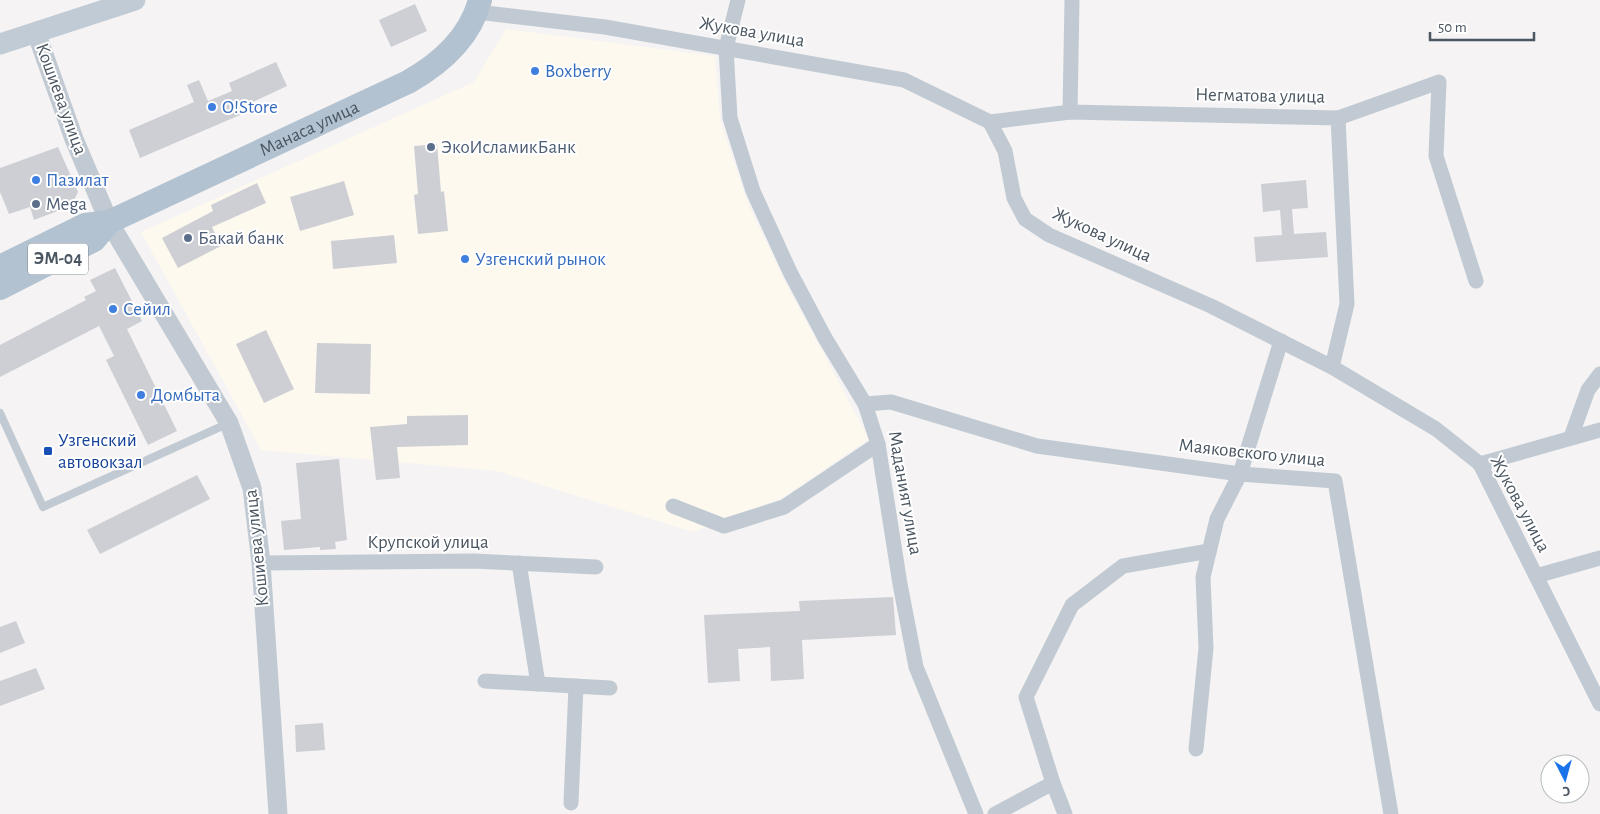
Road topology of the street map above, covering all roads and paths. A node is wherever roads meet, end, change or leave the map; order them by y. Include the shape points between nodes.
1 (136, 0) edge
2 (738, 0) edge
3 (1072, 0) edge
4 (478, 6) edge
5 (36, 32) junction
6 (0, 44) edge
7 (726, 48) junction
8 (1070, 112) junction
9 (1338, 118) junction
10 (990, 122) junction
11 (109, 222) junction
12 (0, 267) edge
13 (1476, 281) dead end
14 (0, 288) edge
15 (1281, 341) junction
16 (1332, 367) junction
17 (1600, 374) edge
18 (865, 404) junction
19 (0, 413) edge
20 (229, 423) junction
21 (1600, 430) edge
22 (1571, 436) junction
23 (878, 444) junction
24 (1480, 464) junction
25 (1240, 474) junction
26 (673, 506) dead end
27 (1209, 551) junction
28 (1600, 558) edge
29 (261, 563) junction
30 (519, 563) junction
31 (596, 567) dead end
32 (1536, 576) junction
33 (485, 680) dead end
34 (538, 684) junction
35 (576, 686) junction
36 (610, 688) dead end
37 (1600, 704) edge
38 (1196, 749) dead end
39 (1053, 783) junction
40 (571, 803) dead end
41 (276, 814) edge
42 (976, 814) edge
43 (995, 814) edge
44 (1066, 814) edge
45 (1391, 814) edge

1 - 5 main road
2 - 7 street
3 - 8 street
4 - 7 street, Жукова улица
4 - 11 main road, Манаса улица / ЭМ-04 via 451,52 430,70
5 - 6 main road
5 - 11 street, Кошиева улица via 74,139
7 - 10 street, Жукова улица via 904,80
7 - 18 street, Маданият улица via 730,118 752,191 825,338
8 - 9 street, Негматова улица
8 - 10 street, Негматова улица
9 - 13 street via 1439,82 1436,156
9 - 16 street, Негматова улица via 1348,304
10 - 15 street, Жукова улица via 1005,151 1014,198 1025,218 1049,235 1211,306
11 - 12 main road, Манаса улица / ЭМ-04 via 85,225
11 - 14 main road, Манаса улица / ЭМ-04 via 94,240
11 - 20 street, Кошиева улица
15 - 16 street, Жукова улица
15 - 25 street
16 - 24 street, Жукова улица via 1436,429
17 - 22 street via 1588,390
18 - 23 street, Маданият улица
18 - 25 street, Маяковского улица via 891,402 1037,446
19 - 20 lane via 43,507
20 - 29 street, Кошиева улица via 252,488
21 - 22 street
22 - 24 street
23 - 26 street via 784,507 724,526
23 - 42 street, Маданият улица via 916,667
24 - 32 street, Жукова улица
25 - 27 street via 1217,519
25 - 45 street, Маяковского улица via 1335,481
27 - 38 street via 1203,577 1206,658
27 - 39 street via 1123,566 1072,606 1026,697
28 - 32 street
29 - 30 street, Крупской улица
29 - 41 street, Кошиева улица
30 - 31 street, Крупской улица
30 - 34 street
32 - 37 street, Жукова улица
33 - 34 street
34 - 35 street
35 - 36 street
35 - 40 street
39 - 43 street
39 - 44 street

